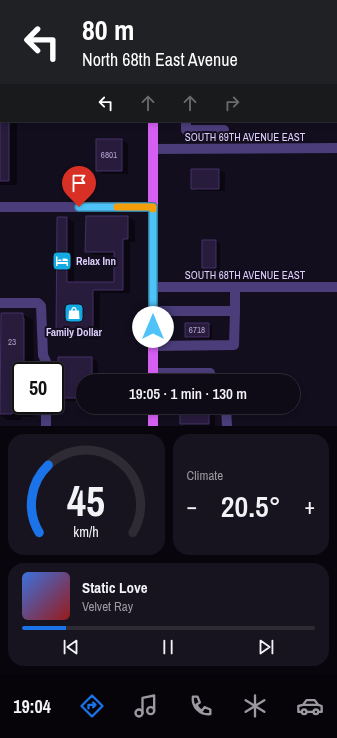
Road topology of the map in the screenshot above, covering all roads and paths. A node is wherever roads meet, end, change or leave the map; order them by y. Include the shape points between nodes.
1 (153, 122) edge
2 (186, 122) edge
3 (200, 130) junction
4 (224, 130) dead end
5 (337, 148) edge
6 (153, 149) junction
7 (200, 149) junction
8 (0, 207) edge
9 (153, 207) junction
10 (153, 287) junction
11 (235, 287) junction
12 (337, 287) edge
13 (0, 303) edge
14 (153, 311) junction
15 (235, 311) junction
16 (153, 346) junction
17 (46, 362) edge
18 (153, 374) edge
19 (196, 374) edge
20 (210, 374) edge
21 (46, 414) edge
22 (153, 414) edge
23 (226, 414) edge
24 (46, 426) edge
25 (153, 426) edge
26 (227, 426) edge

1 - 6 main road
2 - 3 street via 186,130
3 - 4 street
3 - 7 street
5 - 7 street, SOUTH 69TH AVENUE EAST
6 - 7 street, SOUTH 69TH AVENUE EAST
6 - 9 main road
8 - 9 street
9 - 10 main road
10 - 11 street, SOUTH 68TH AVENUE EAST
10 - 14 main road
11 - 12 street, SOUTH 68TH AVENUE EAST
11 - 15 street
13 - 17 street via 38,303 41,306 43,355
14 - 15 street
14 - 16 main road
15 - 16 street via 234,345
16 - 18 main road
19 - 20 street
21 - 24 street
22 - 25 main road
23 - 26 street

